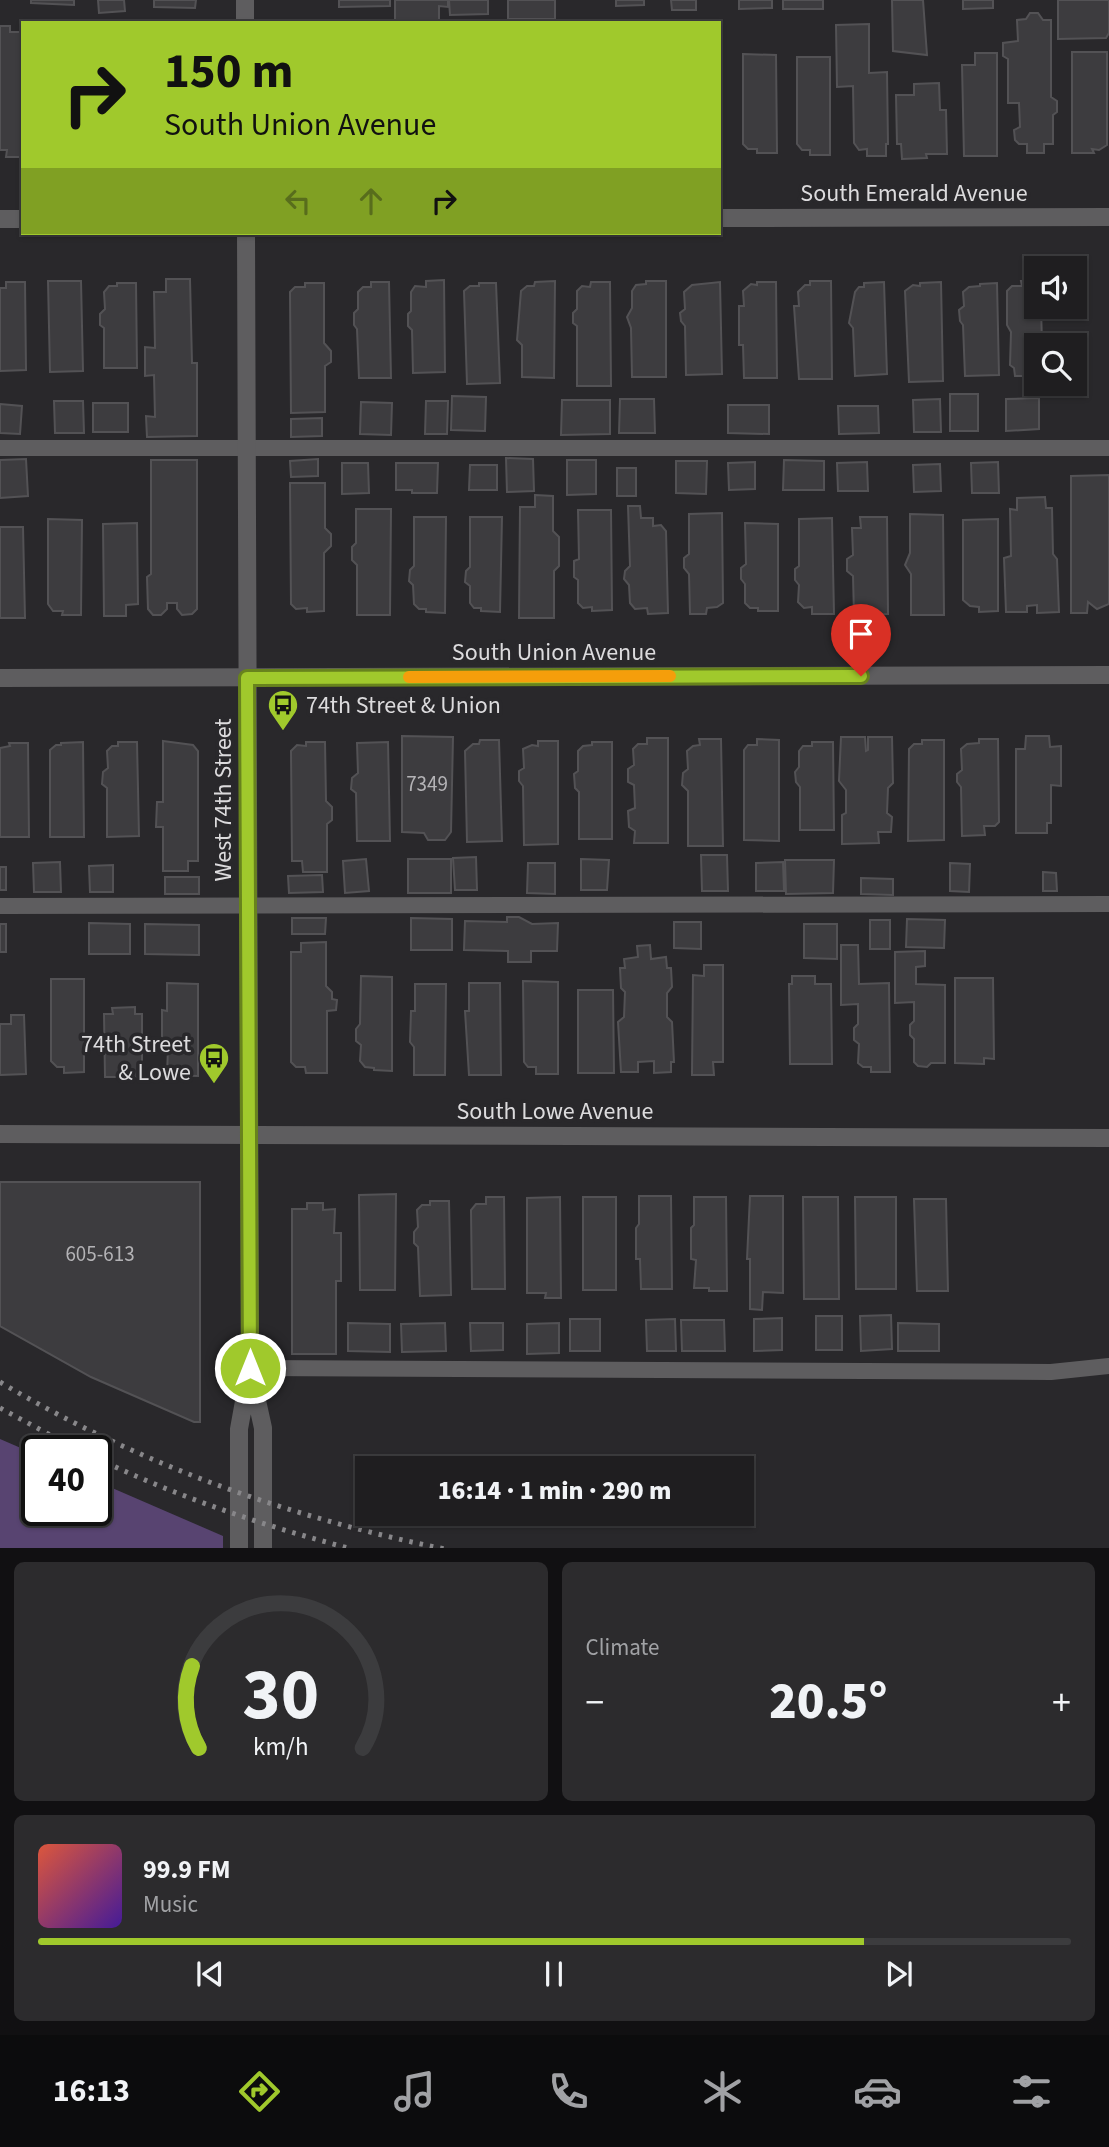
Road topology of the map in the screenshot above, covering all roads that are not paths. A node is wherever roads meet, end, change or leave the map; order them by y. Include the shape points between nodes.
1 (245, 0) edge
2 (245, 21) edge
3 (1109, 217) edge
4 (721, 218) edge
5 (0, 219) edge
6 (21, 219) edge
7 (246, 235) edge
8 (0, 448) edge
9 (247, 448) junction
10 (1109, 448) edge
11 (1109, 675) edge
12 (0, 678) edge
13 (247, 678) junction
14 (1109, 904) edge
15 (0, 906) edge
16 (248, 906) junction
17 (0, 1134) edge
18 (249, 1135) junction
19 (1109, 1138) edge
20 (1109, 1366) edge
21 (250, 1368) junction
22 (239, 1548) edge
23 (263, 1548) edge

1 - 2 street
3 - 4 street, South Emerald Avenue
5 - 6 street
7 - 9 street, West 74th Street
8 - 9 lane
9 - 10 lane
9 - 13 street, West 74th Street
11 - 13 street, South Union Avenue
12 - 13 street, South Union Avenue
13 - 16 street, West 74th Street
14 - 16 lane
15 - 16 lane
16 - 18 street, West 74th Street
17 - 18 street, South Lowe Avenue
18 - 19 street, South Lowe Avenue
18 - 21 street, West 74th Street
20 - 21 lane via 1051,1372
21 - 22 street, West 74th Street via 239,1429
21 - 23 street, West 74th Street via 263,1428

